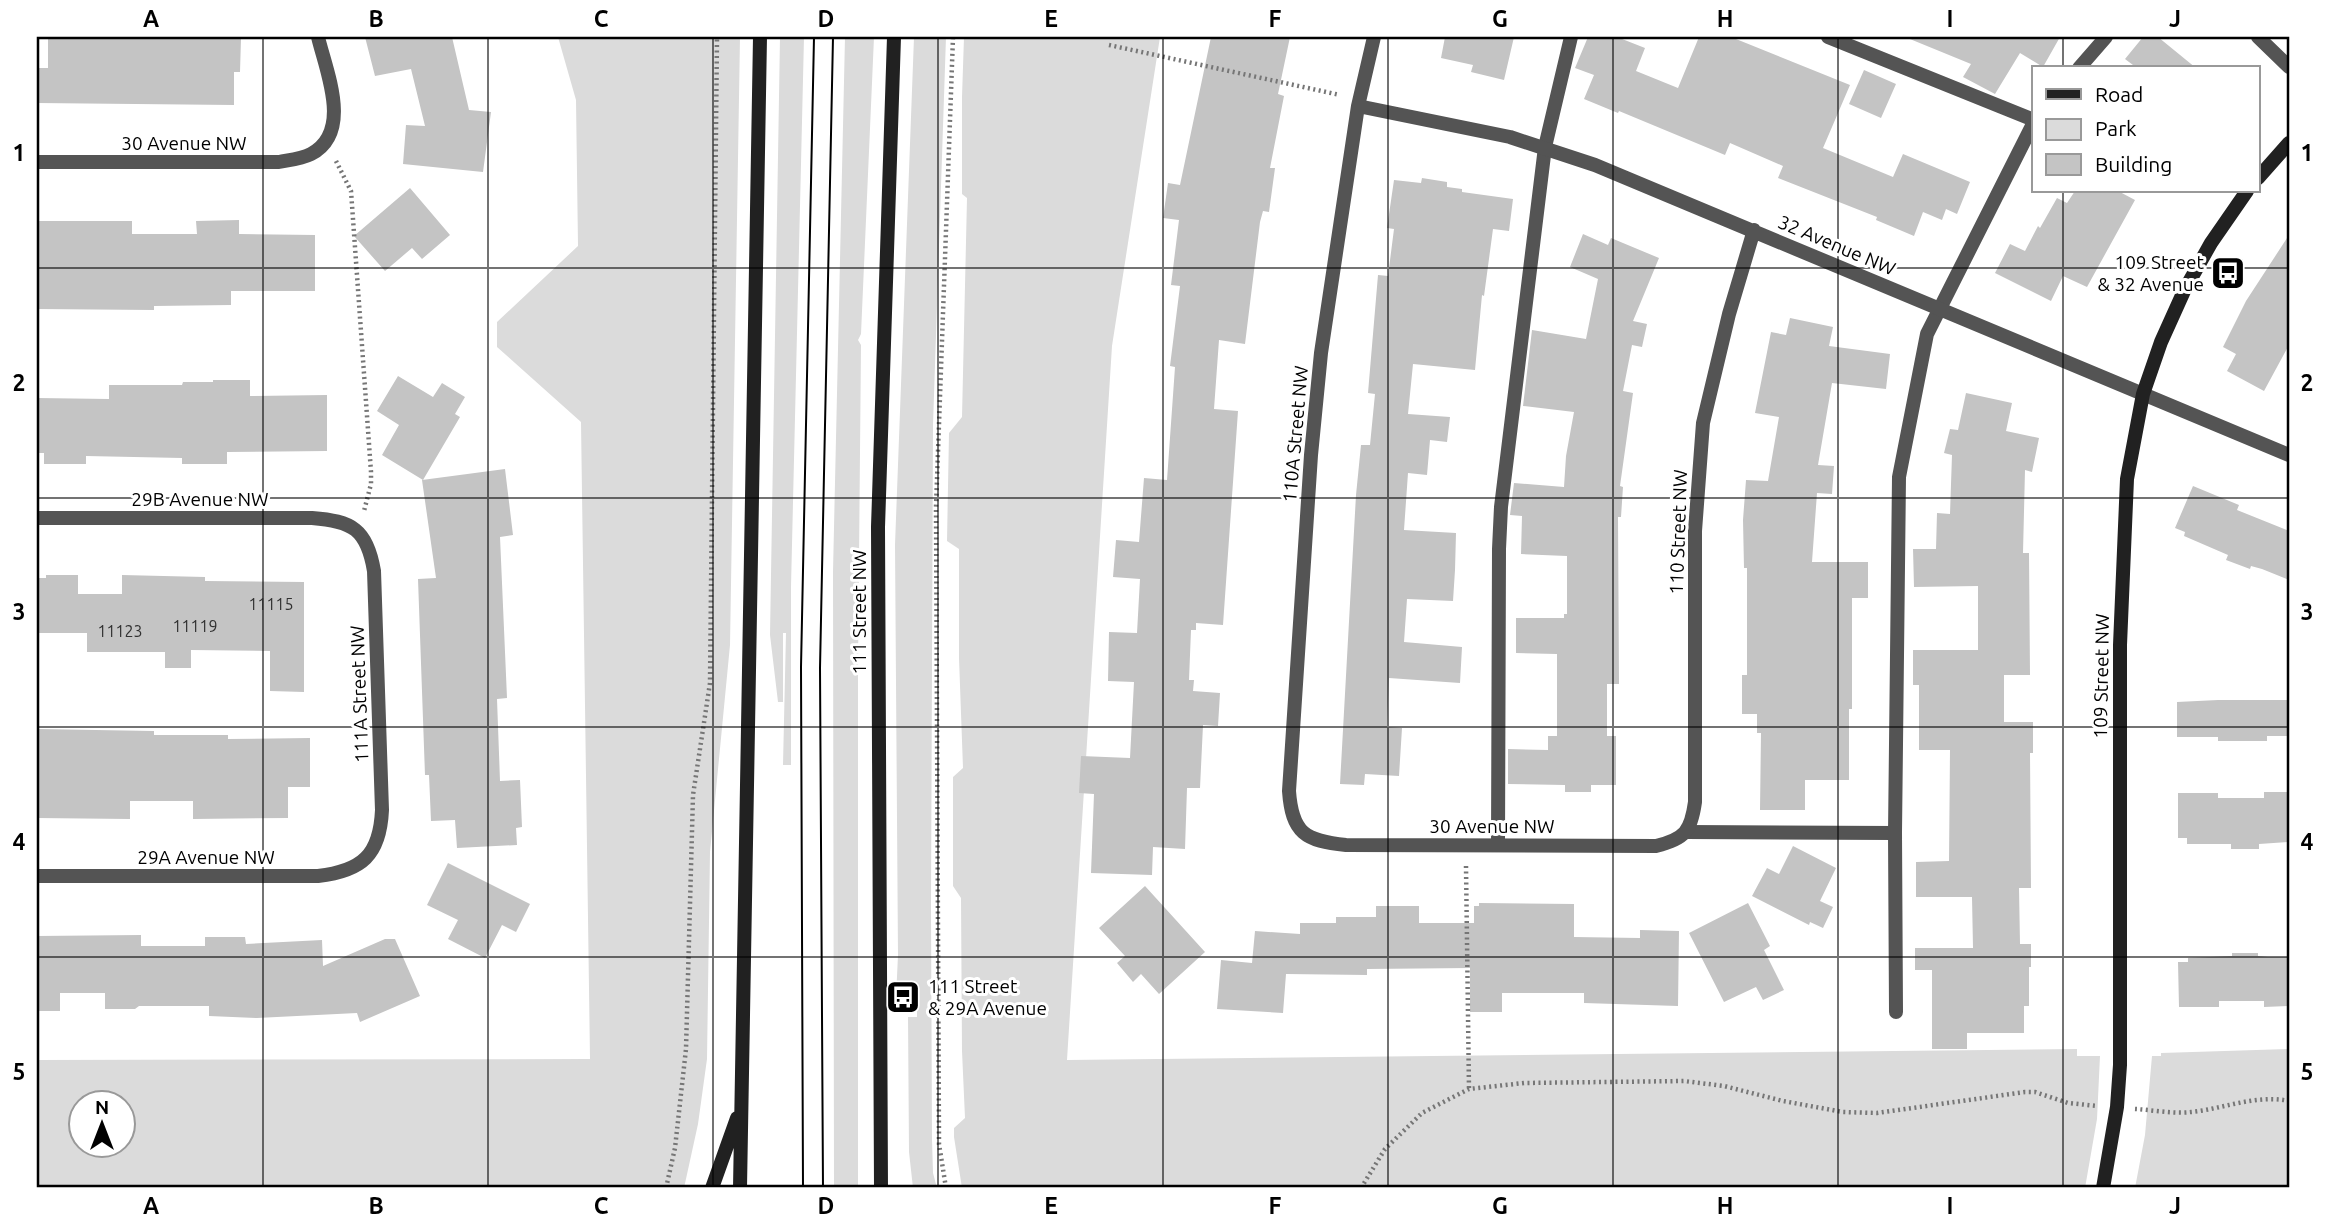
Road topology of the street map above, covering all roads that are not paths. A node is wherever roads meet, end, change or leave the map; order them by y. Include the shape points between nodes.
1 (318, 37) edge
2 (760, 37) edge
3 (894, 37) edge
4 (1374, 37) edge
5 (1571, 37) edge
6 (1828, 37) edge
7 (2106, 37) edge
8 (2258, 37) edge
9 (2081, 66) edge
10 (2289, 67) edge
11 (1358, 107) junction
12 (2032, 120) edge
13 (2032, 125) edge
14 (2289, 143) edge
15 (1545, 147) junction
16 (37, 162) edge
17 (2260, 176) edge
18 (2246, 192) edge
19 (1754, 230) junction
20 (1939, 310) junction
21 (2143, 394) junction
22 (2289, 455) edge
23 (37, 518) edge
24 (359, 533) joint
25 (1895, 833) junction
26 (1684, 834) junction
27 (1303, 835) joint
28 (1498, 845) junction
29 (370, 855) joint
30 (37, 876) edge
31 (1896, 1012) dead end
32 (741, 1107) junction
33 (880, 1170) junction
34 (712, 1188) edge
35 (740, 1188) edge
36 (881, 1188) edge
37 (889, 1188) edge
38 (2103, 1188) edge

1 - 16 street, 30 Avenue NW via 334,112 326,142 312,153 279,162
2 - 32 main road
3 - 33 main road, 111 Street NW via 878,527
4 - 11 street, 110A Street NW
5 - 15 street
6 - 12 street
7 - 9 street
8 - 10 street
11 - 15 street, 32 Avenue NW via 1475,128
11 - 27 street, 110A Street NW via 1321,353 1311,455 1289,790 1295,822
13 - 20 street
14 - 17 main road
15 - 19 street, 32 Avenue NW
15 - 28 street via 1501,508
18 - 21 main road, 109 Street NW via 2184,291
19 - 20 street, 32 Avenue NW
19 - 26 street, 110 Street NW via 1703,423 1695,531 1695,802 1692,822
20 - 21 street, 32 Avenue NW
20 - 25 street via 1927,334 1899,477
21 - 22 street, 32 Avenue NW
21 - 38 main road, 109 Street NW via 2124,523 2120,1065
23 - 24 street, 29B Avenue NW via 312,518 343,522
24 - 29 street, 111A Street NW via 374,571 382,796 379,835
25 - 26 street, 30 Avenue NW
25 - 31 street
26 - 28 street, 30 Avenue NW via 1656,846
27 - 28 street, 30 Avenue NW via 1346,845
29 - 30 street, 29A Avenue NW via 351,869 318,876
32 - 34 main road
32 - 35 main road
33 - 36 main road, 111 Street NW
33 - 37 main road

